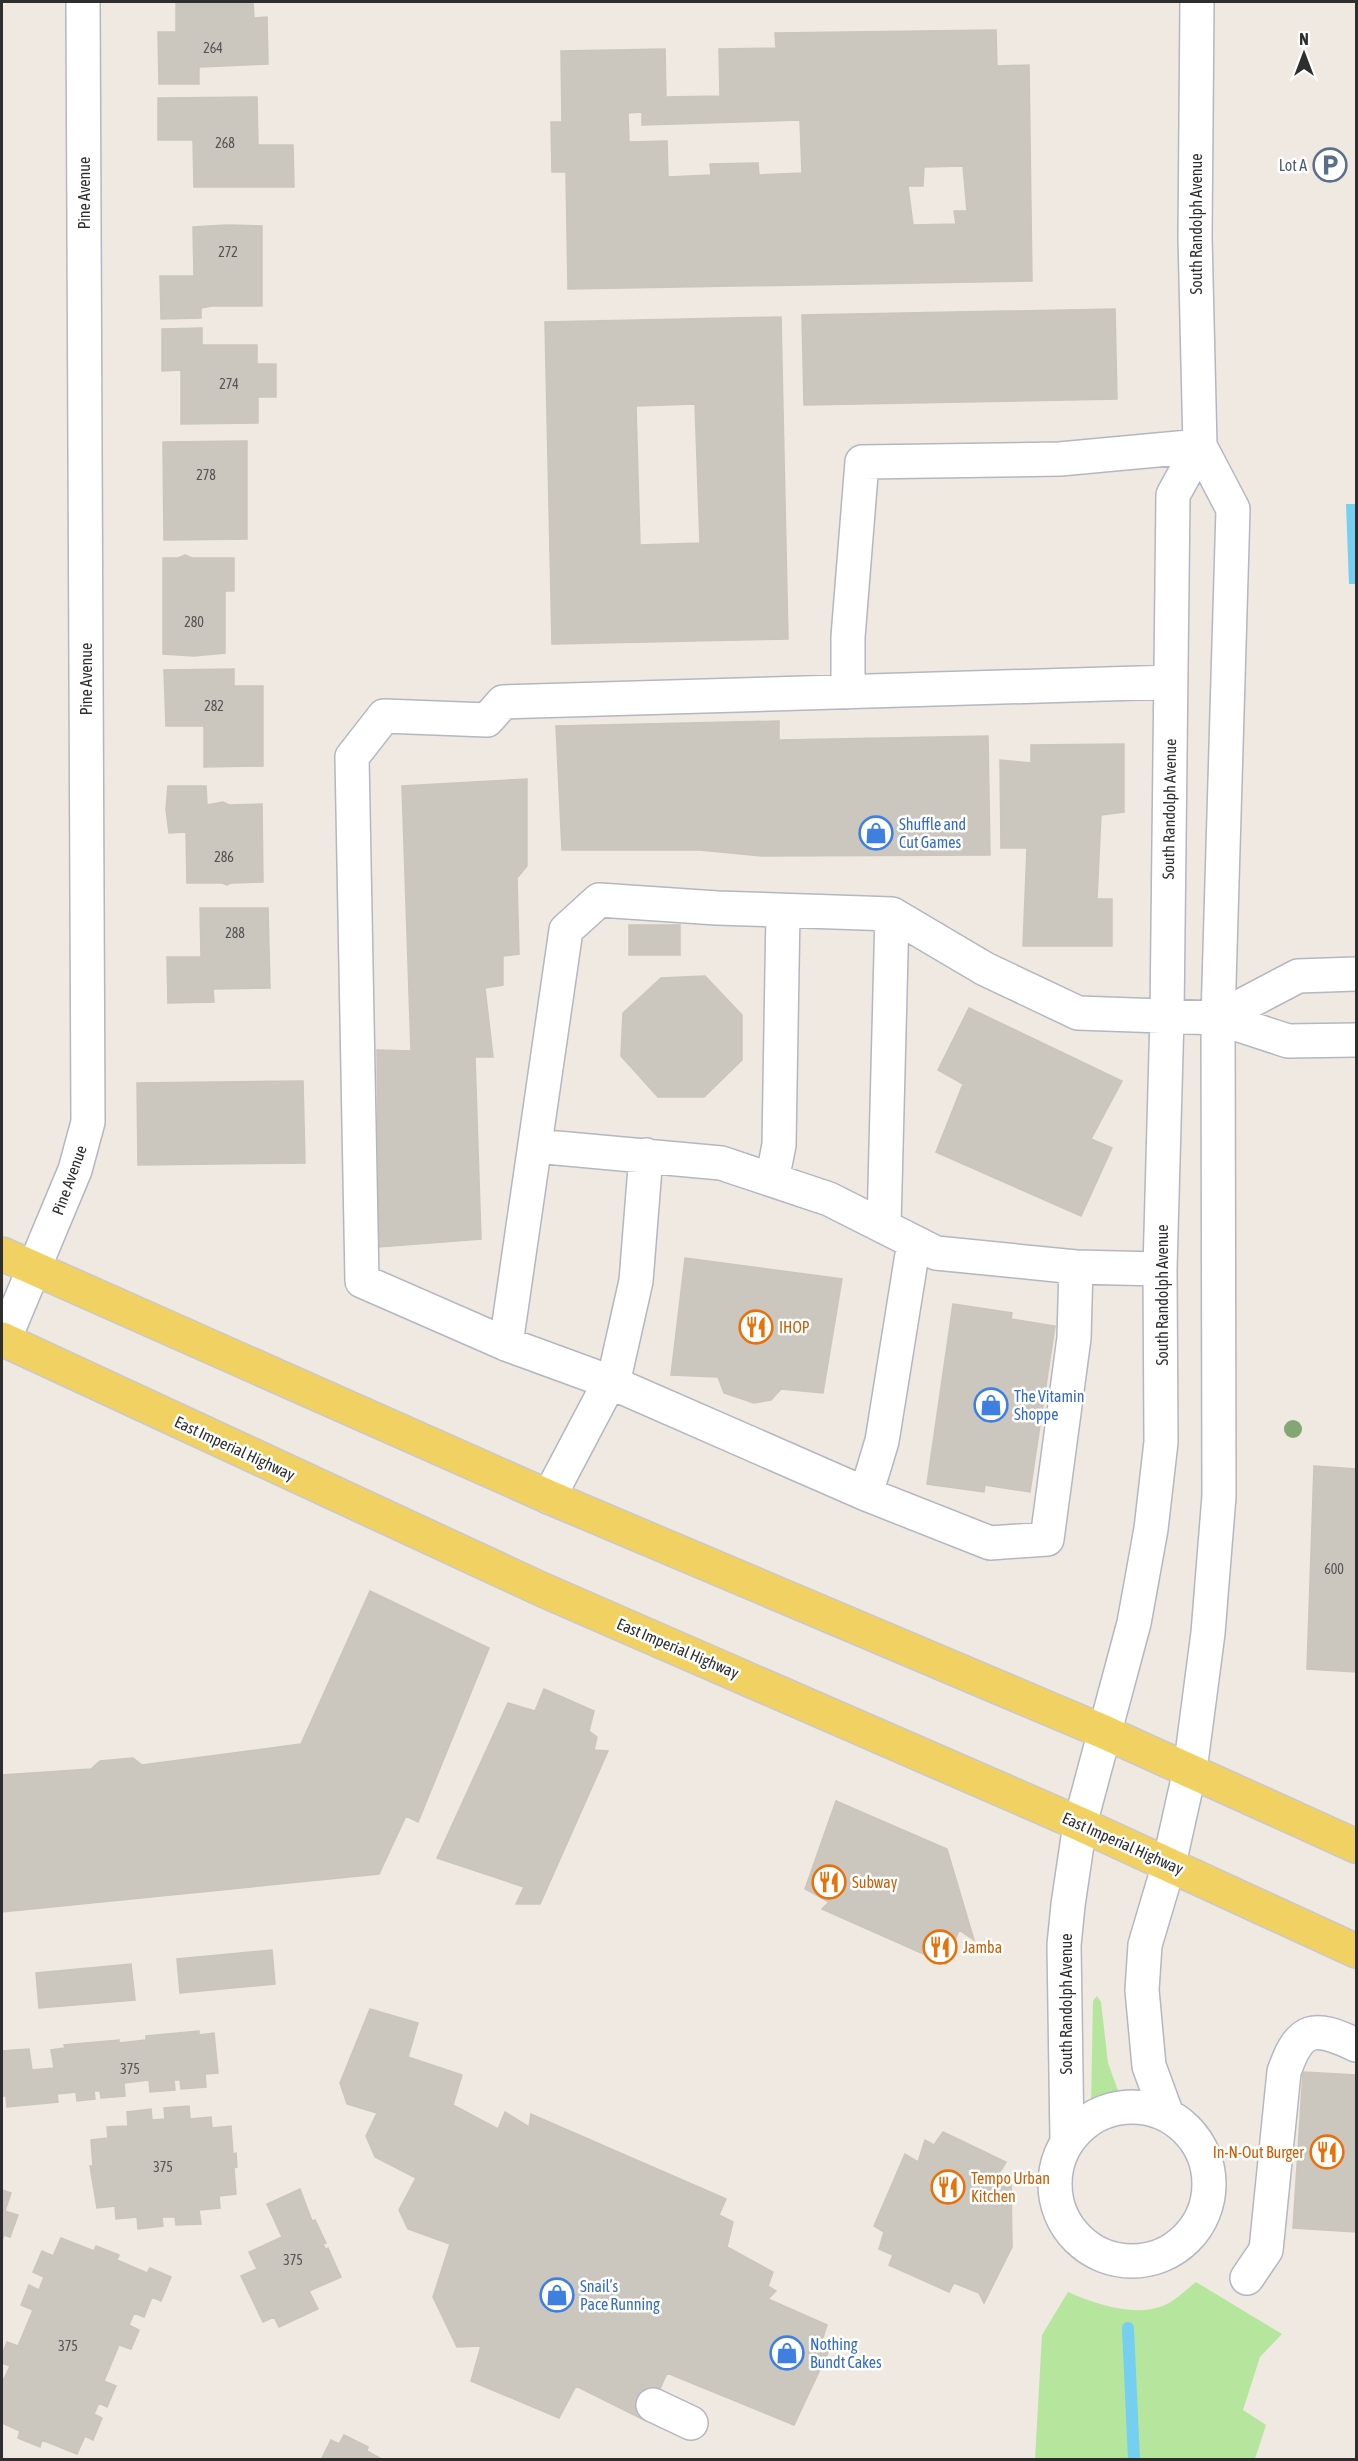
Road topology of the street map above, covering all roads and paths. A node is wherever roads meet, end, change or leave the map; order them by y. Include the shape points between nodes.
1 (83, 2) edge
2 (1197, 2) edge
3 (1200, 446) junction
4 (1171, 682) junction
5 (848, 692) junction
6 (783, 911) junction
7 (892, 914) junction
8 (1356, 975) edge
9 (1167, 1017) junction
10 (1218, 1018) junction
11 (1356, 1040) edge
12 (535, 1146) junction
13 (646, 1155) junction
14 (772, 1180) junction
15 (884, 1226) junction
16 (914, 1242) junction
17 (2, 1254) edge
18 (1076, 1267) junction
19 (34, 1268) junction
20 (1160, 1269) junction
21 (3, 1340) edge
22 (506, 1344) junction
23 (610, 1382) junction
24 (866, 1494) junction
25 (549, 1497) junction
26 (1104, 1732) junction
27 (1190, 1770) junction
28 (1080, 1824) junction
29 (1356, 1845) edge
30 (1169, 1864) junction
31 (1356, 1951) edge
32 (1356, 2044) edge
33 (1167, 2115) junction
34 (1067, 2140) junction
35 (1247, 2278) dead end
36 (652, 2406) dead end
37 (691, 2423) dead end

1 - 19 street, Pine Avenue via 88,1122 75,1170
2 - 3 street, South Randolph Avenue via 1195,237
3 - 4 street, South Randolph Avenue via 1173,495
3 - 5 street via 1060,459 862,462 848,637
3 - 10 street, South Randolph Avenue via 1233,509
4 - 5 street
4 - 9 street, South Randolph Avenue
5 - 22 street via 503,702 487,720 384,716 352,757 362,1281
6 - 7 street
6 - 12 street via 599,900 566,930
6 - 14 street via 779,1145
7 - 9 street via 985,969 1078,1013
7 - 15 street
8 - 10 street via 1298,976
9 - 10 street
9 - 20 street, South Randolph Avenue
10 - 11 street via 1287,1041
10 - 27 street, South Randolph Avenue via 1219,1496 1208,1633
12 - 13 street
12 - 22 street
13 - 14 street via 721,1163
13 - 23 street via 636,1281
14 - 15 street via 829,1199
15 - 16 street
16 - 18 street via 936,1252
16 - 24 street via 882,1441
17 - 19 main road
18 - 20 street
18 - 24 street via 1074,1338 1047,1539 990,1543
19 - 21 street, Pine Avenue
19 - 25 main road
20 - 26 street, South Randolph Avenue via 1161,1442 1151,1529 1134,1623
21 - 28 main road, East Imperial Highway via 543,1590
22 - 23 street
23 - 24 street
23 - 25 street
25 - 26 main road
26 - 27 main road
26 - 28 street, South Randolph Avenue
27 - 29 main road
27 - 30 street, South Randolph Avenue
28 - 30 main road, East Imperial Highway
28 - 34 street, South Randolph Avenue via 1064,1946
30 - 31 main road, East Imperial Highway
30 - 33 street, South Randolph Avenue via 1145,1945 1142,1990 1149,2066
32 - 35 street via 1319,2031 1304,2036 1292,2049 1284,2072 1266,2250
33 - 34 street, South Randolph Avenue via 1123,2107 1092,2118
33 - 34 street, South Randolph Avenue via 1188,2131 1203,2152 1209,2178 1207,2204 1196,2228 1178,2246 1156,2257 1132,2262 1107,2257 1085,2246 1070,2231 1059,2213 1055,2194 1055,2173
36 - 37 street

